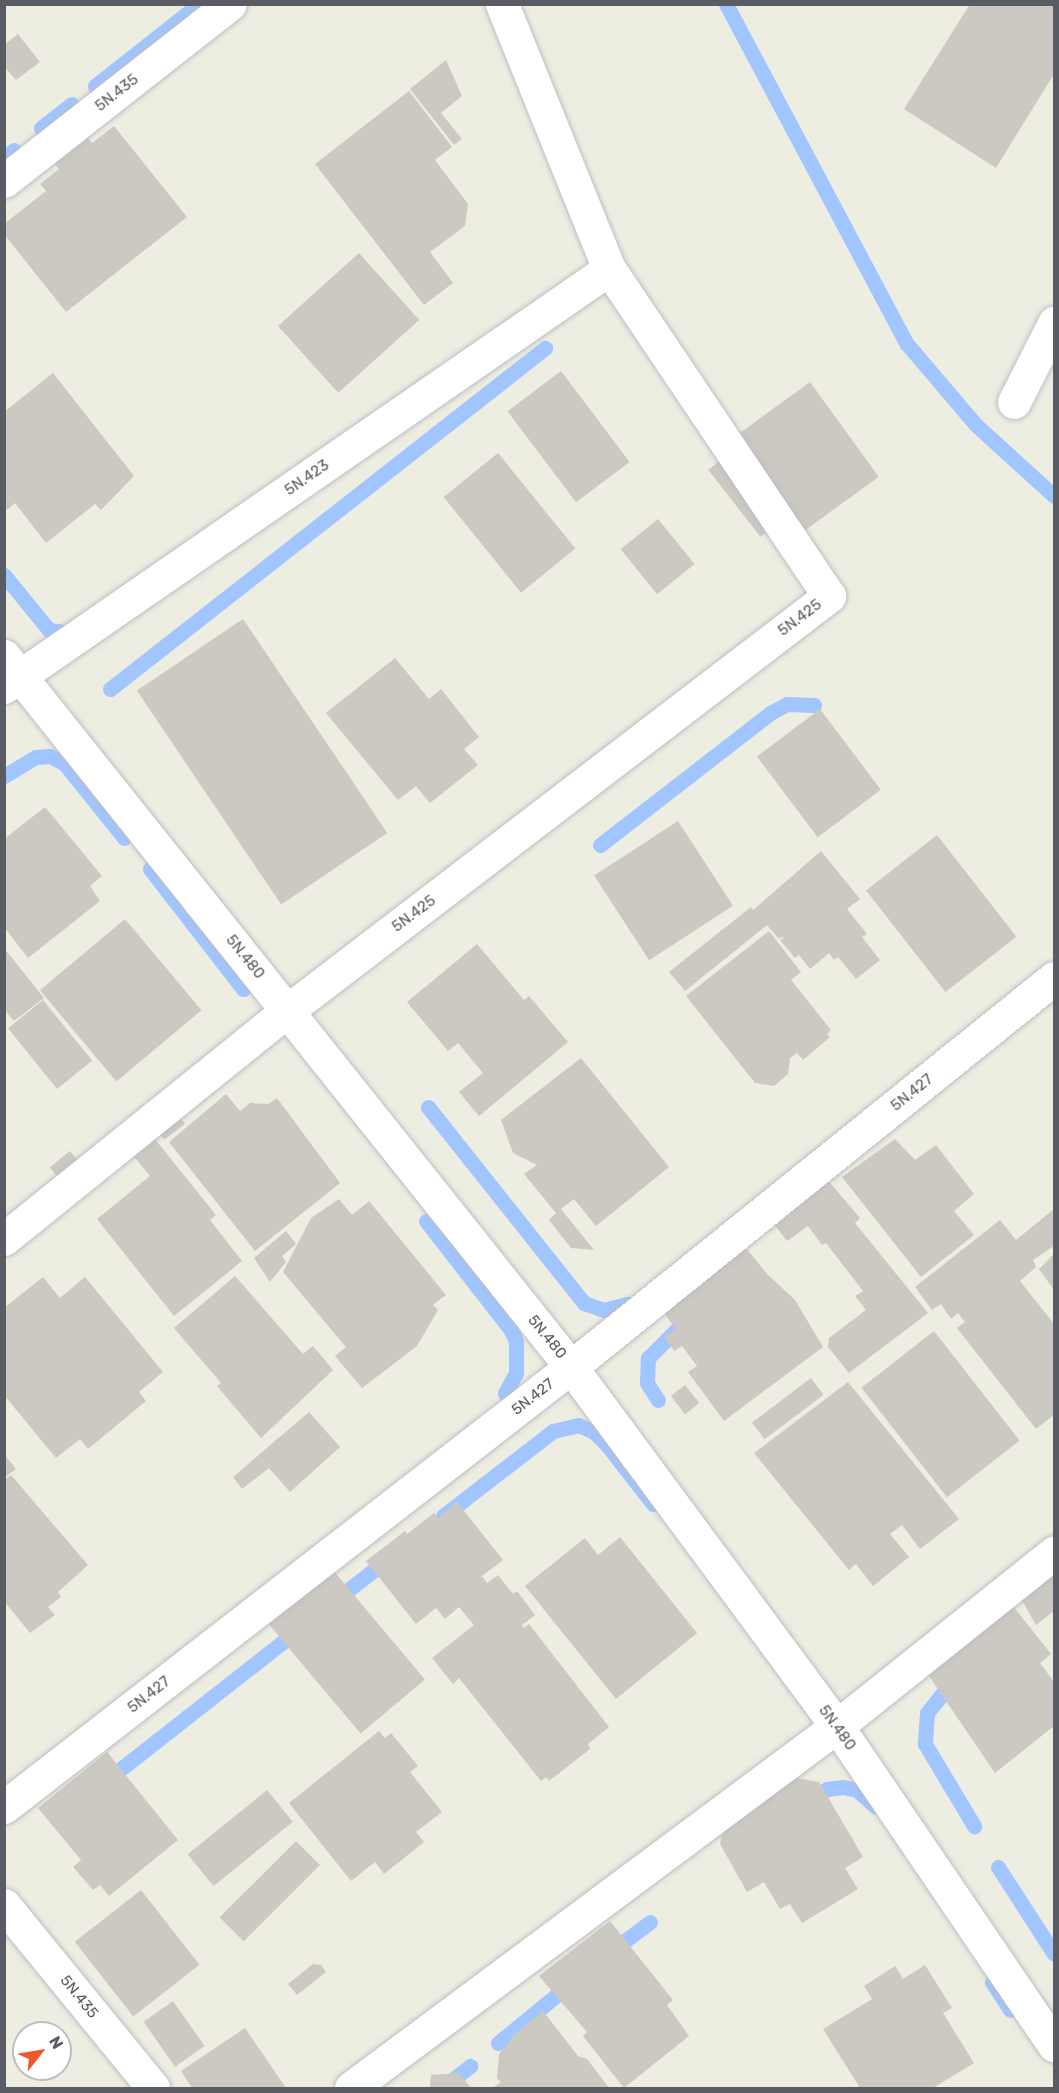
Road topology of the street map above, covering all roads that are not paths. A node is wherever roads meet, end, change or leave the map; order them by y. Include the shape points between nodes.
1 (230, 4) edge
2 (502, 4) edge
3 (4, 181) edge
4 (609, 269) junction
5 (1054, 323) edge
6 (1014, 402) dead end
7 (10, 673) edge
8 (1054, 978) edge
9 (287, 1011) junction
10 (4, 1239) edge
11 (571, 1367) junction
12 (1054, 1553) edge
13 (837, 1726) junction
14 (4, 1807) edge
15 (4, 1905) edge
16 (1054, 2046) edge
17 (153, 2088) edge
18 (351, 2088) edge

1 - 3 street, 5N.435
2 - 4 street
4 - 7 street, 5N.423
4 - 9 street, 5N.425 via 829,596
5 - 6 street
7 - 9 street, 5N.480
8 - 11 street, 5N.427
9 - 10 street, 5N.425
9 - 11 street, 5N.480
11 - 13 street, 5N.480
11 - 14 street, 5N.427
12 - 13 street
13 - 16 street, 5N.480
13 - 18 street
15 - 17 street, 5N.435

